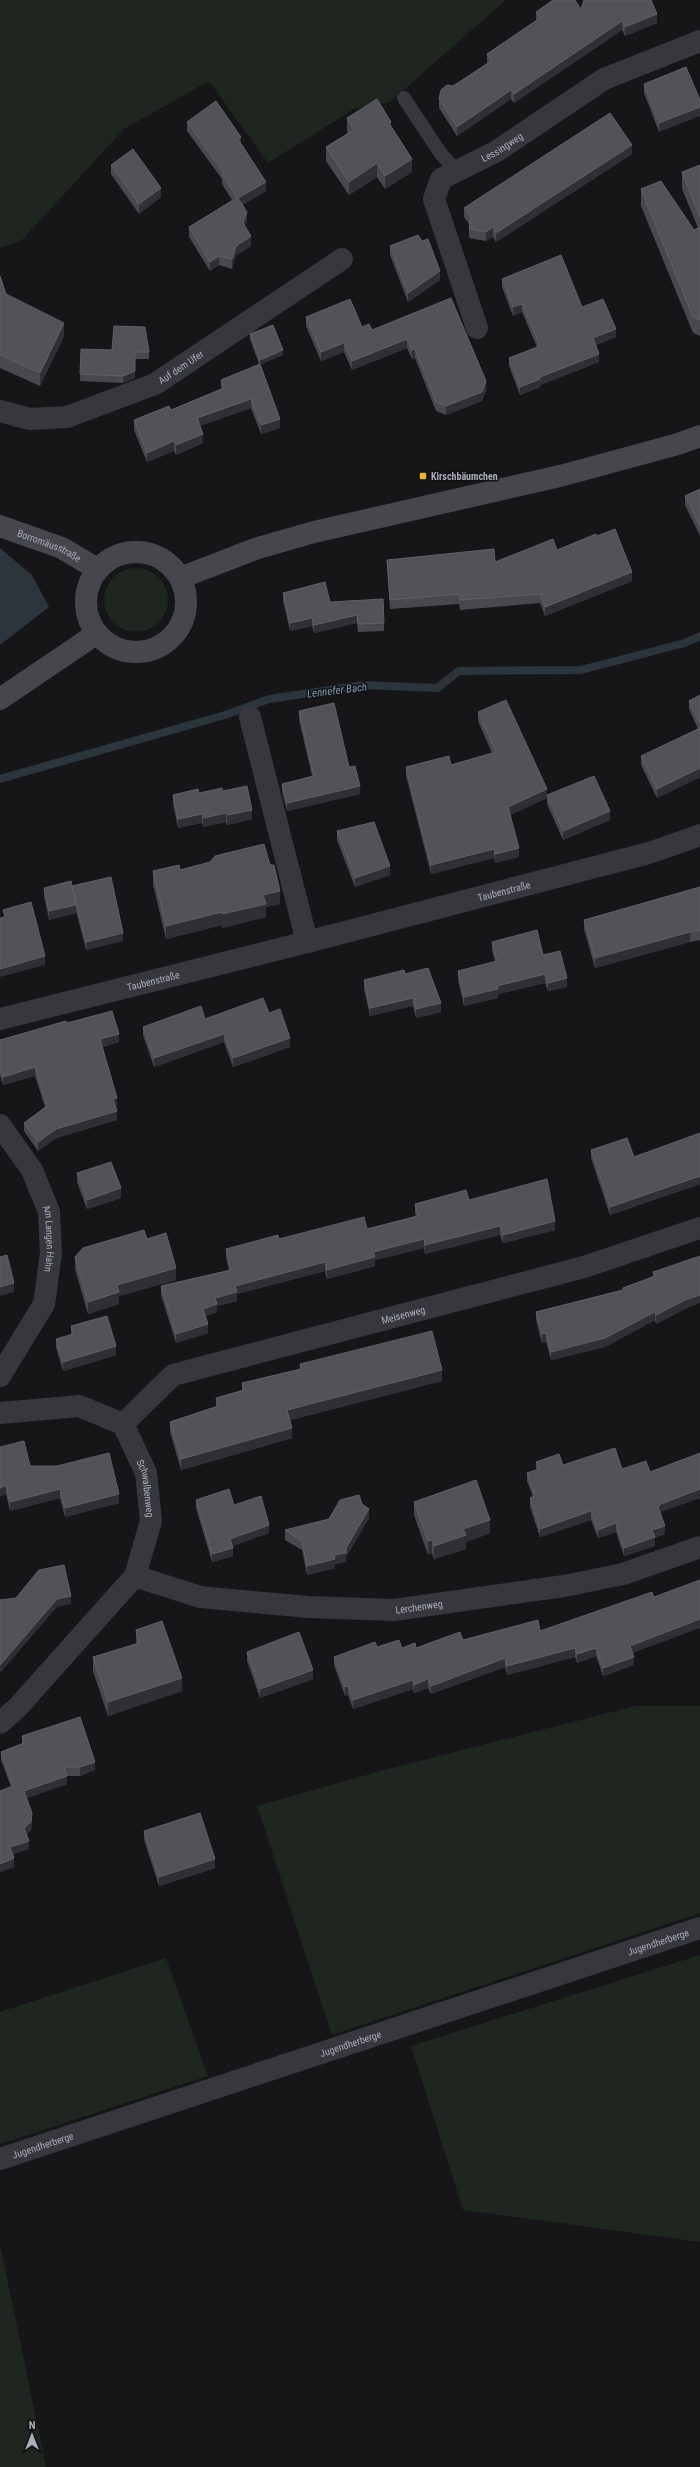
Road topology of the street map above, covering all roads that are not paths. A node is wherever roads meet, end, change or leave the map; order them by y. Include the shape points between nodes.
1 (700, 41) edge
2 (404, 98) dead end
3 (458, 172) junction
4 (342, 259) dead end
5 (477, 328) dead end
6 (0, 411) edge
7 (700, 436) edge
8 (0, 526) edge
9 (97, 569) junction
10 (180, 578) junction
11 (96, 634) junction
12 (0, 699) edge
13 (250, 717) dead end
14 (700, 835) edge
15 (307, 942) junction
16 (0, 1019) edge
17 (0, 1125) edge
18 (700, 1228) edge
19 (0, 1376) edge
20 (0, 1411) edge
21 (122, 1424) junction
22 (700, 1547) edge
23 (135, 1576) junction
24 (0, 1723) edge
25 (700, 1928) edge
26 (0, 2159) edge

1 - 3 street, Lessingweg via 604,79 497,151
2 - 3 lane via 441,154
3 - 5 street, Lessingweg via 441,179 434,199
4 - 6 street, Auf dem Ufer via 155,384 67,417 30,419
7 - 10 main road via 560,476 306,534 255,549
8 - 9 main road, Borromäusstraße via 62,548
9 - 10 main road via 113,557 132,552 151,554 168,563
9 - 11 main road via 88,584 85,601 88,618
10 - 11 main road via 185,592 186,607 182,622 164,644 150,650 121,650 107,644
11 - 12 main road
13 - 15 street
14 - 15 street, Taubenstraße via 649,853
15 - 16 street, Taubenstraße
17 - 19 street, Am Langen Hahn via 32,1170 49,1212 51,1253 44,1304
18 - 21 street, Meisenweg via 584,1267 172,1375
20 - 21 street via 79,1406
21 - 23 street, Schwalbenweg via 146,1473 151,1520
22 - 23 street, Lerchenweg via 623,1574 564,1586 394,1610 308,1607 200,1597
23 - 24 street, Schwalbenweg via 17,1708
25 - 26 street, Jugendherberge

